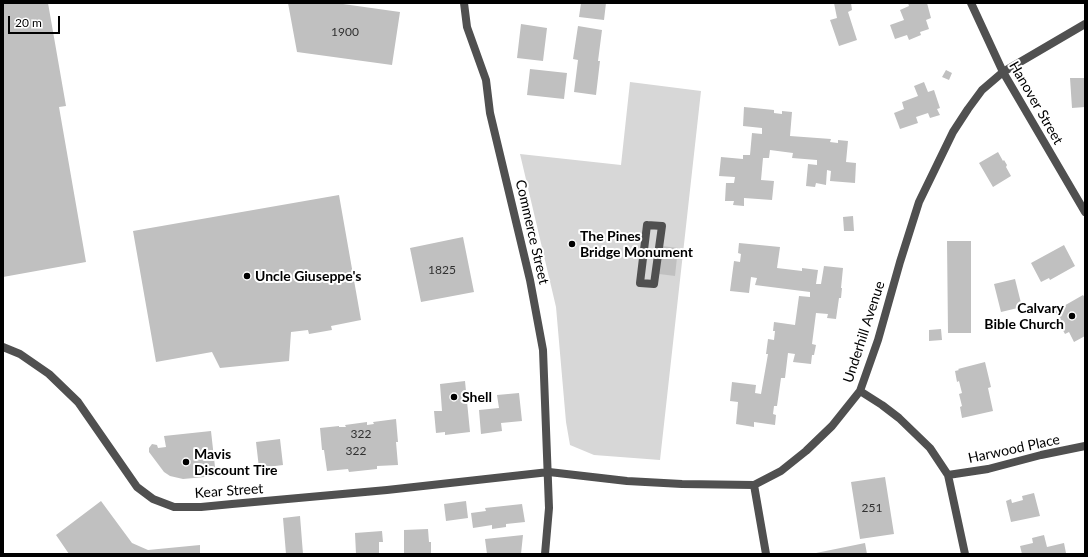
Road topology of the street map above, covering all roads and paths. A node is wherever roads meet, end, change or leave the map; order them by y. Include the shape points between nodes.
1 (464, 3) edge
2 (971, 3) edge
3 (1085, 24) edge
4 (1002, 72) junction
5 (1085, 212) edge
6 (647, 225) joint
7 (3, 347) edge
8 (860, 391) junction
9 (1085, 446) edge
10 (548, 472) junction
11 (948, 475) junction
12 (754, 485) junction
13 (544, 554) edge
14 (766, 554) edge
15 (965, 554) edge

1 - 10 street, Commerce Street via 467,27 486,80 490,113 533,293 543,350
2 - 4 street, Hanover Street
3 - 4 street, Underhill Avenue
4 - 5 street, Hanover Street
4 - 8 street, Underhill Avenue via 982,90 953,132 919,202
6 - 6 street via 662,226 654,284 640,283
7 - 10 street, Kear Street via 20,354 49,374 78,402 137,487 153,500 174,507 240,504
8 - 11 street via 899,418 930,448
8 - 12 street, Underhill Avenue via 832,426 806,451 781,471
9 - 11 street, Harwood Place via 988,469
10 - 12 street, Underhill Avenue via 627,481
10 - 13 street via 549,508
11 - 15 street
12 - 14 street

